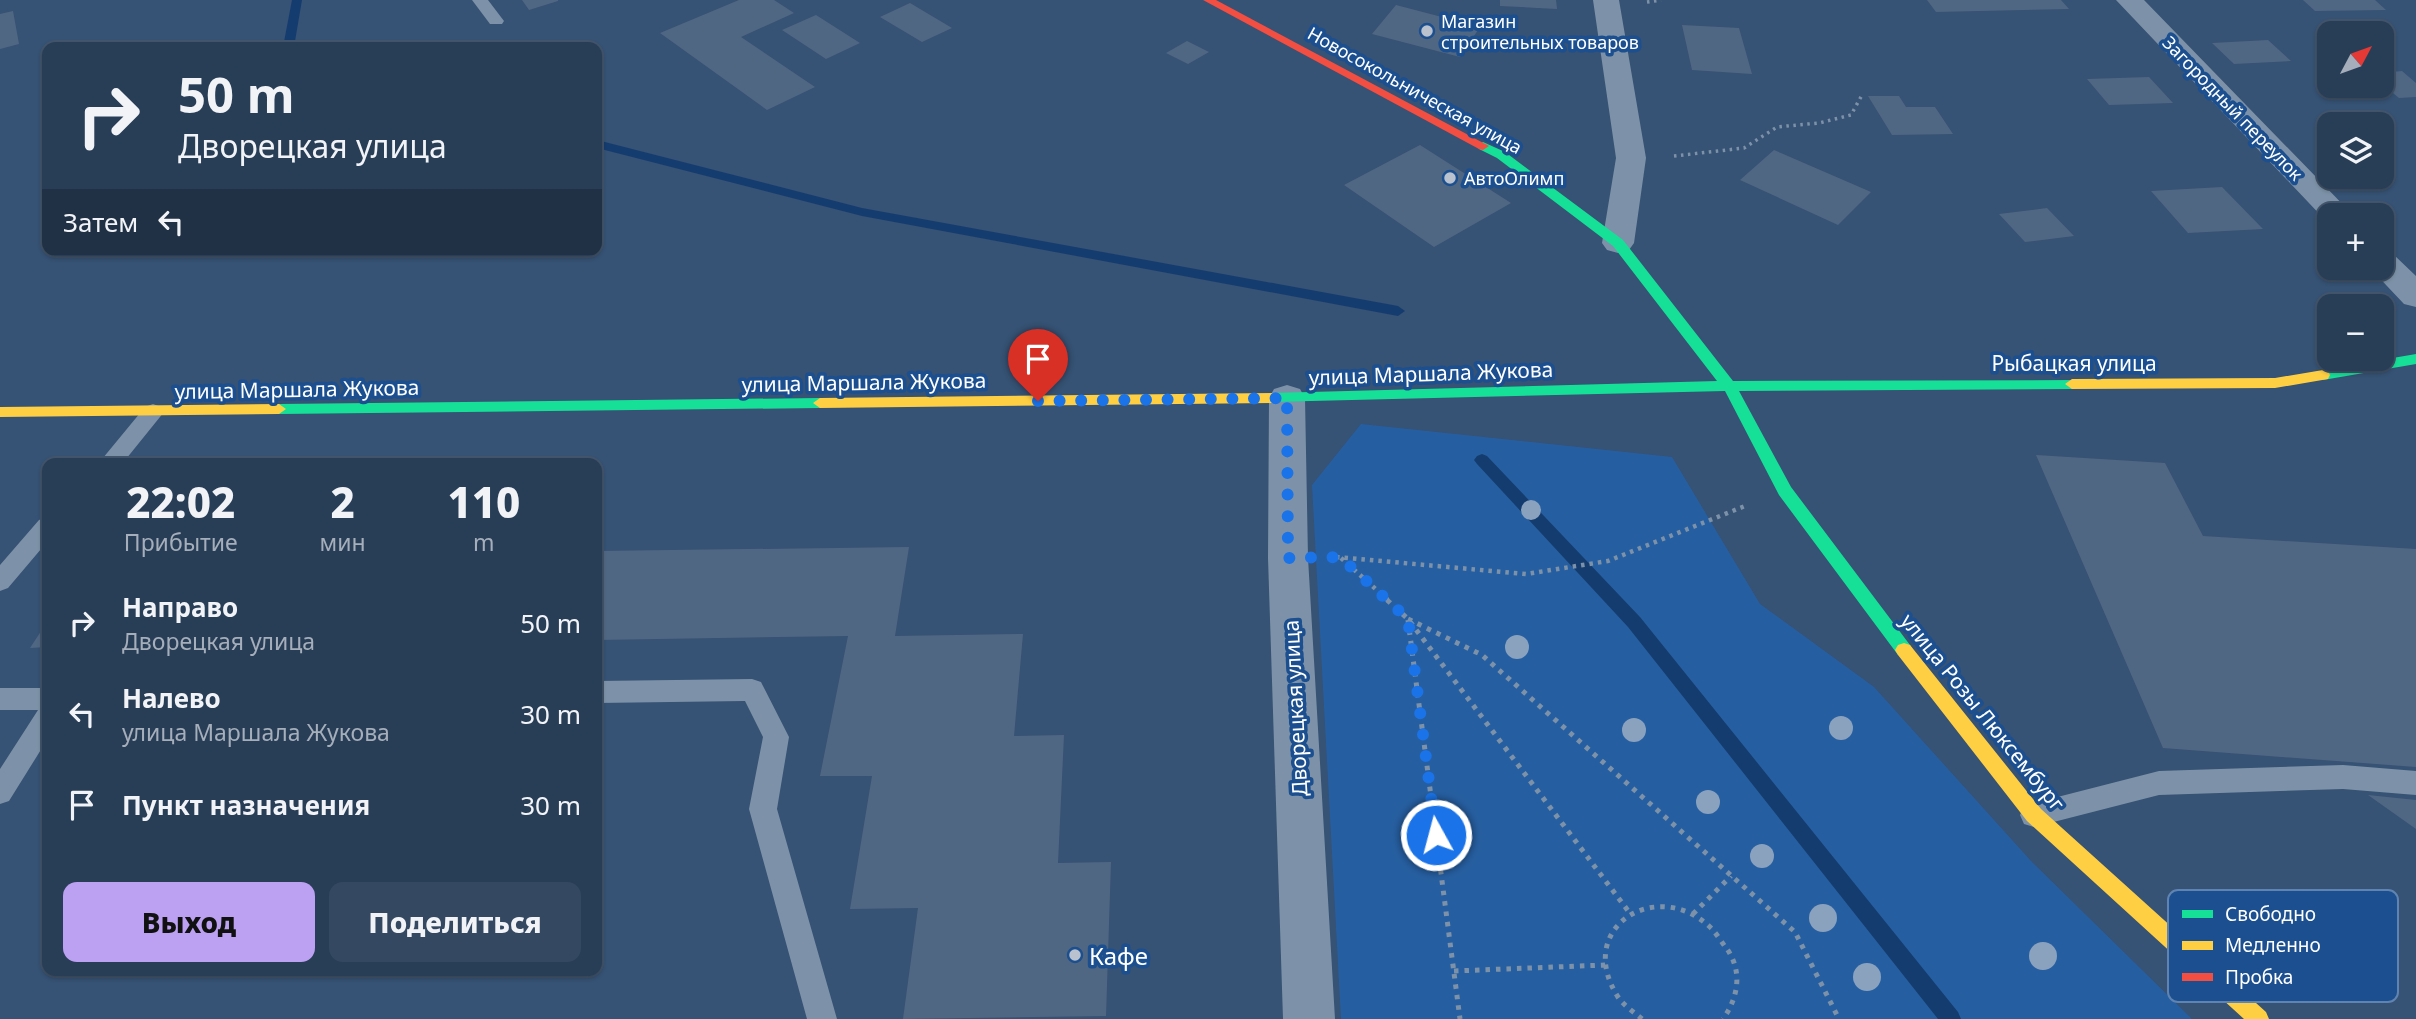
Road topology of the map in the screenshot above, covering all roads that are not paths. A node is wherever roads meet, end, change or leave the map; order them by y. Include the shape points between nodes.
1 (481, 0) edge
2 (1208, 0) edge
3 (1606, 0) edge
4 (2129, 0) edge
5 (496, 21) dead end
6 (2325, 203) edge
7 (1618, 243) junction
8 (2394, 273) edge
9 (2416, 296) edge
10 (2416, 359) edge
11 (1729, 386) junction
12 (1287, 398) junction
13 (0, 412) edge
14 (153, 412) junction
15 (114, 458) edge
16 (42, 532) edge
17 (0, 581) edge
18 (602, 692) edge
19 (0, 699) edge
20 (42, 699) edge
21 (42, 726) edge
22 (2416, 783) edge
23 (0, 792) edge
24 (2034, 815) junction
25 (2168, 936) edge
26 (2240, 1002) edge
27 (822, 1019) edge
28 (1309, 1019) edge
29 (2259, 1019) edge

1 - 5 lane
2 - 7 street, Новосокольническая улица via 1501,155
3 - 7 street via 1631,158
4 - 6 street, Загородный переулок
7 - 11 street, Новосокольническая улица
8 - 9 street
10 - 11 street, Рыбацкая улица via 2276,383
11 - 12 street, улица Маршала Жукова
11 - 24 street, улица Розы Люксембург via 1785,491
12 - 14 street, улица Маршала Жукова
12 - 28 street, Дворецкая улица via 1288,558
13 - 14 street, улица Маршала Жукова
14 - 15 lane
16 - 17 lane
18 - 27 lane via 752,690 776,737 762,809
19 - 20 lane
21 - 23 lane
22 - 24 lane via 2343,777 2159,783
24 - 25 street, улица Розы Люксембург
26 - 29 street, улица Розы Люксембург

